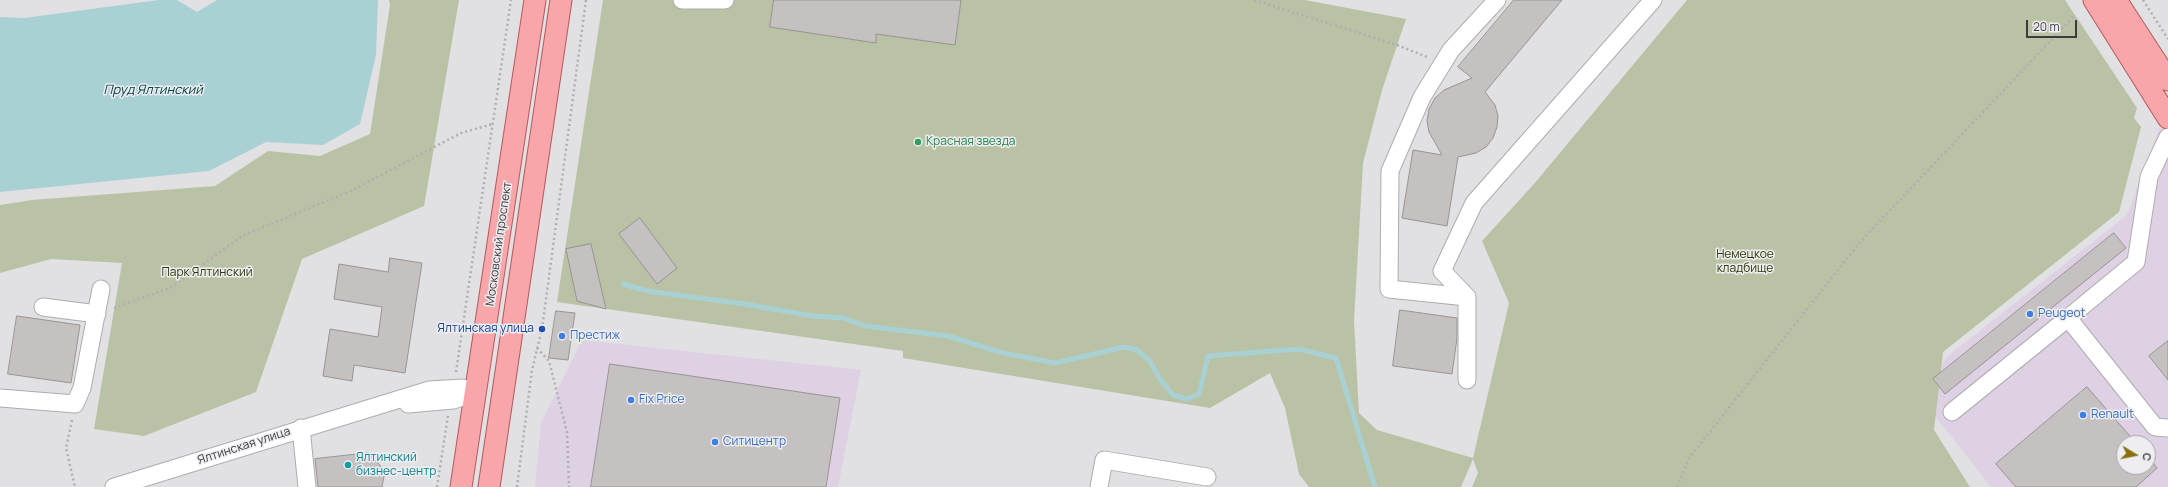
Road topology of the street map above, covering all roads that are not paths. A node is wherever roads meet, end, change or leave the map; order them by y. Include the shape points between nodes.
1 (535, 0) edge
2 (561, 0) edge
3 (682, 0) edge
4 (725, 0) edge
5 (1496, 0) edge
6 (1653, 0) edge
7 (2094, 0) edge
8 (2116, 0) edge
9 (2168, 80) edge
10 (2168, 118) edge
11 (2168, 137) edge
12 (102, 289) dead end
13 (1467, 297) junction
14 (43, 307) dead end
15 (97, 314) junction
16 (2068, 318) junction
17 (1467, 380) dead end
18 (476, 393) junction
19 (0, 398) edge
20 (1952, 412) dead end
21 (301, 428) junction
22 (2168, 428) edge
23 (1207, 477) dead end
24 (114, 487) edge
25 (307, 487) edge
26 (461, 487) edge
27 (489, 487) edge
28 (1099, 487) edge

1 - 18 main road, Московский проспект
2 - 27 main road
3 - 4 street
5 - 13 street via 1451,50 1422,97 1390,170 1389,289
6 - 13 street via 1474,203 1442,271
7 - 10 main road
8 - 9 main road
11 - 16 street via 2149,178 2136,262
12 - 15 street
13 - 17 street
14 - 15 street
15 - 19 street via 82,388 75,404
16 - 20 street
16 - 22 street via 2155,427
18 - 21 street, Ялтинская улица via 452,394 374,406
18 - 26 main road, Московский проспект
21 - 24 street, Ялтинская улица
21 - 25 street
23 - 28 street via 1104,460

